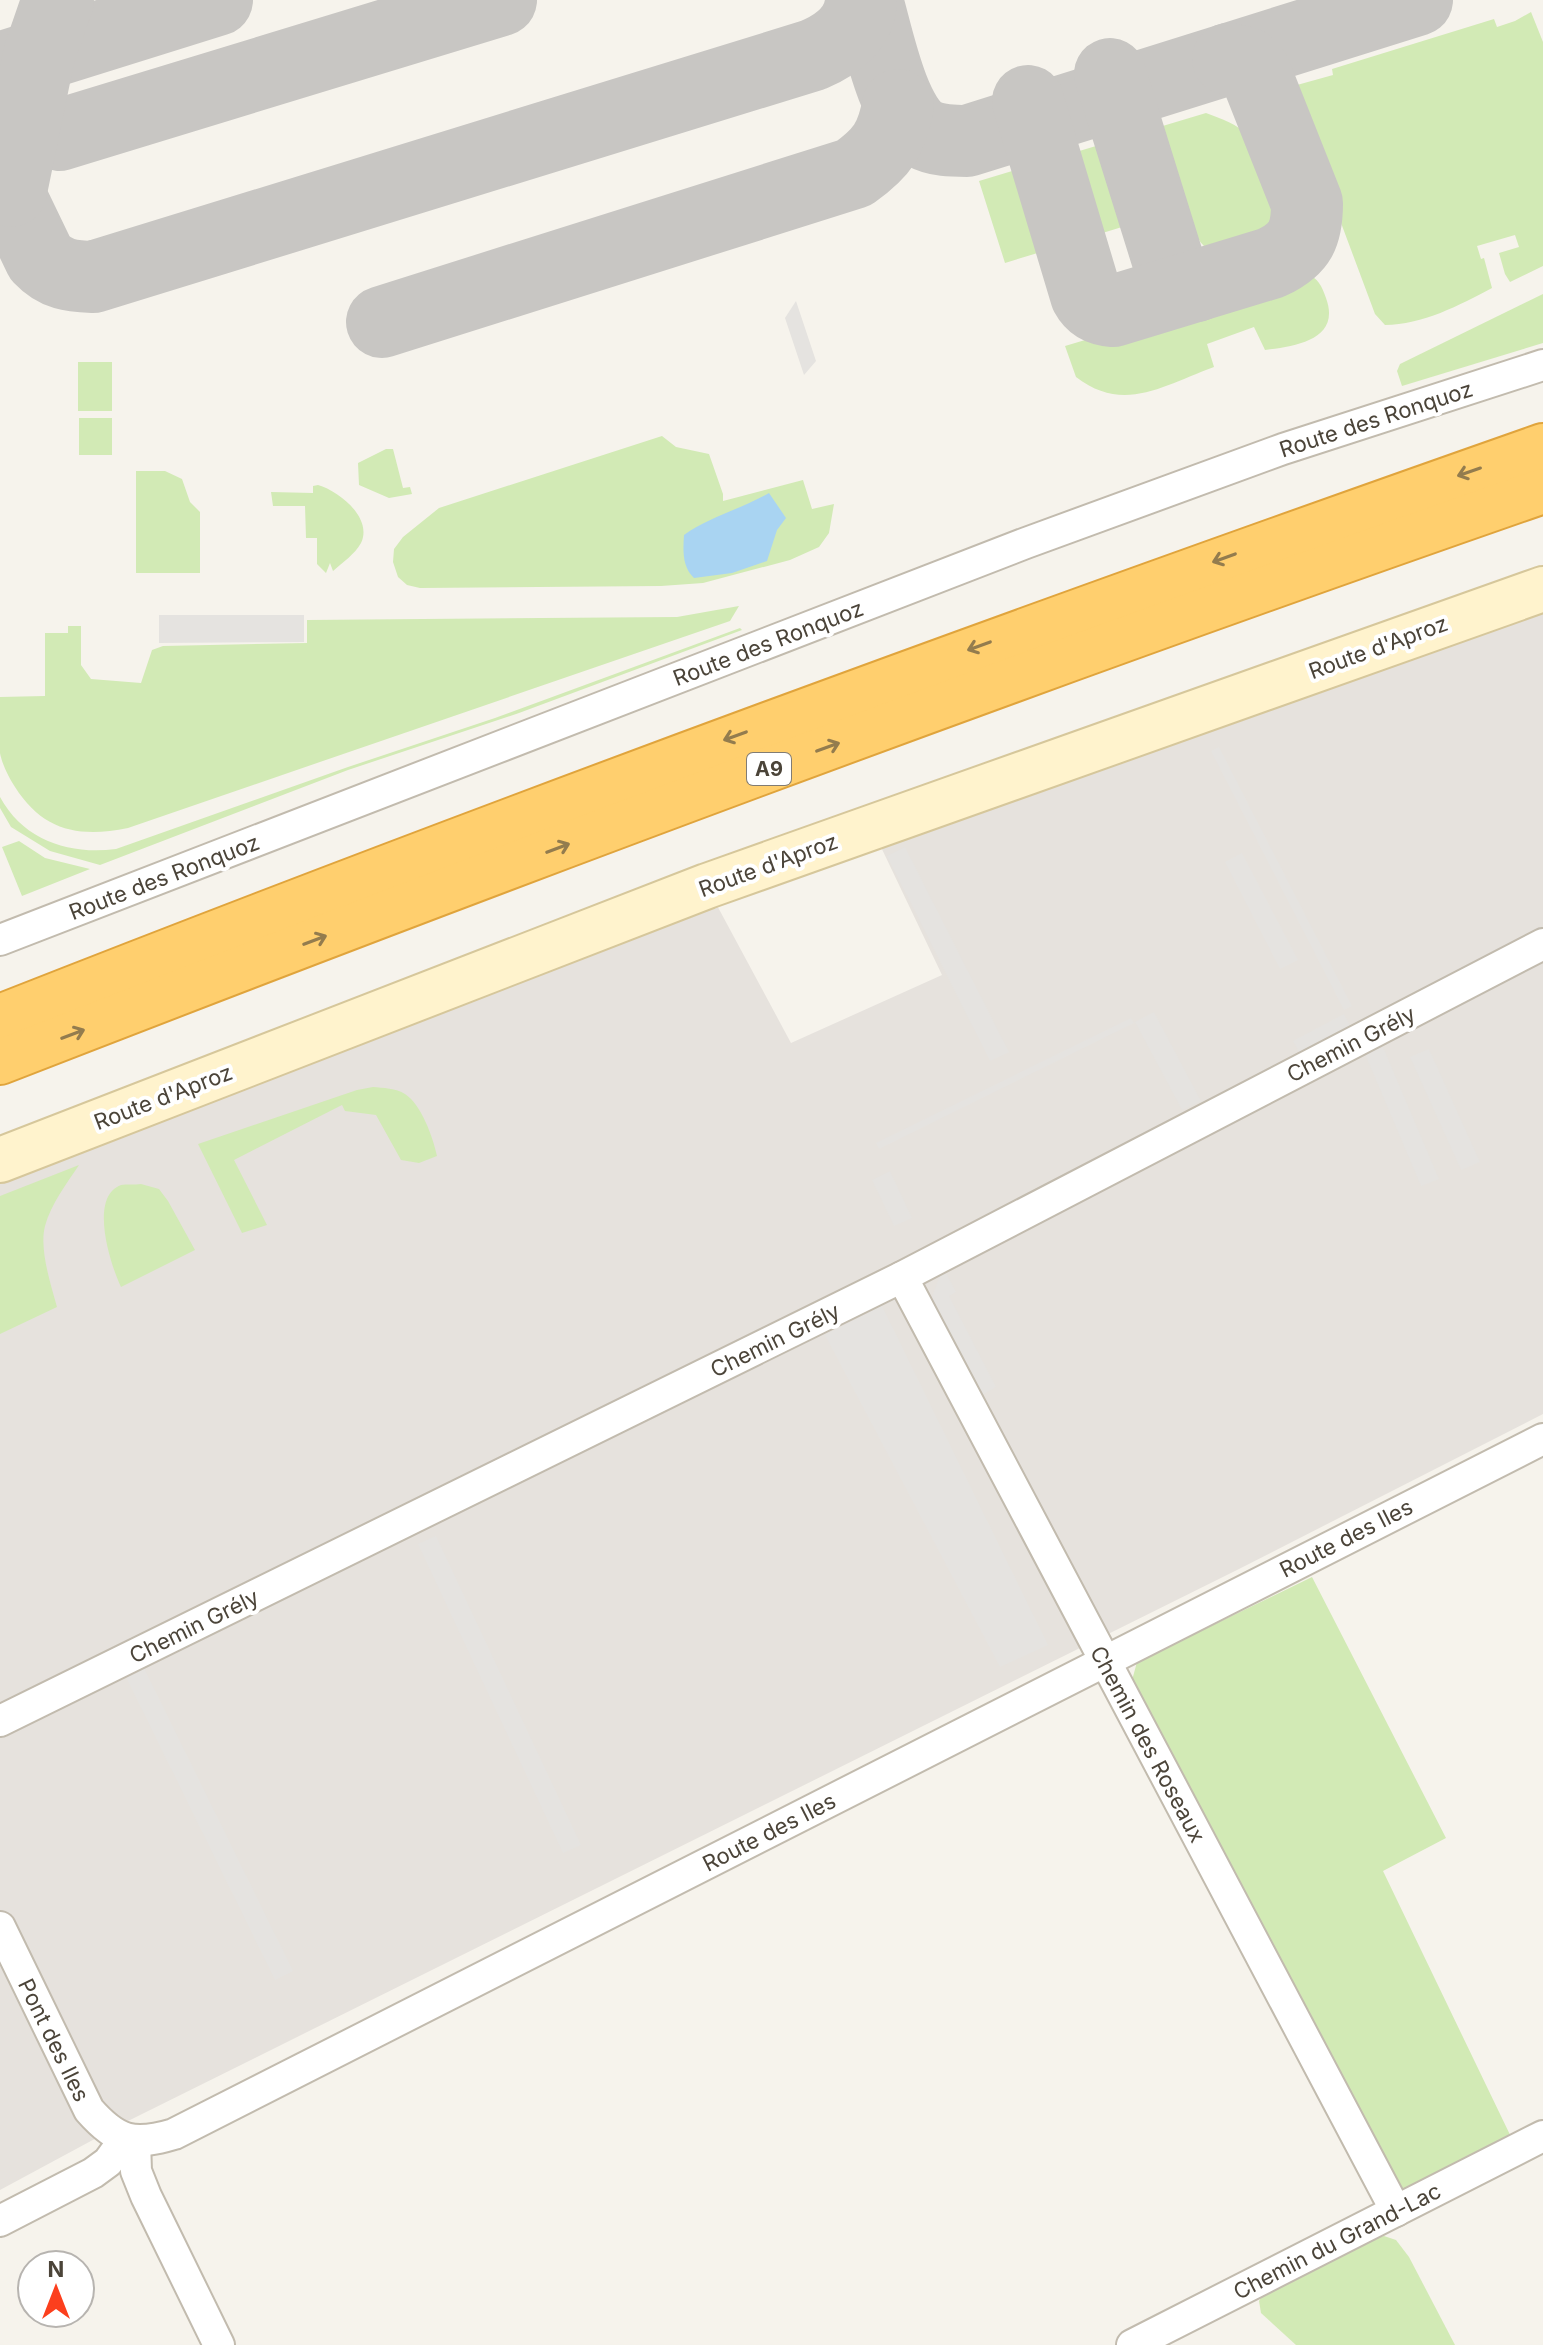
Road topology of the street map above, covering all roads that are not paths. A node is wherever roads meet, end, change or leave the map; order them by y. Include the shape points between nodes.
1 (1543, 365) edge
2 (1543, 446) edge
3 (1543, 491) edge
4 (1543, 589) edge
5 (0, 940) edge
6 (1543, 944) edge
7 (0, 1017) edge
8 (0, 1062) edge
9 (0, 1160) edge
10 (902, 1277) junction
11 (1543, 1439) edge
12 (1105, 1661) junction
13 (0, 1721) edge
14 (0, 1927) edge
15 (1543, 2136) edge
16 (130, 2140) junction
17 (1396, 2211) junction
18 (0, 2221) edge
19 (219, 2345) edge
20 (1132, 2345) edge

1 - 5 street, Route des Ronquoz via 1283,449 1026,543
2 -> 7 highway, A9 via 922,667
8 -> 3 highway, A9 via 904,719
4 - 9 street, Route d'Aproz
6 - 10 street, Chemin Grély
10 - 12 street, Chemin des Roseaux
10 - 13 street, Chemin Grély
11 - 12 street, Route des Iles
12 - 16 street, Route des Iles via 174,2134
12 - 17 street, Chemin des Roseaux
14 - 16 street, Pont des Iles via 83,2100 103,2126
15 - 17 street, Chemin du Grand-Lac
16 - 18 street via 93,2173
16 - 19 street via 146,2196
17 - 20 street, Chemin du Grand-Lac

